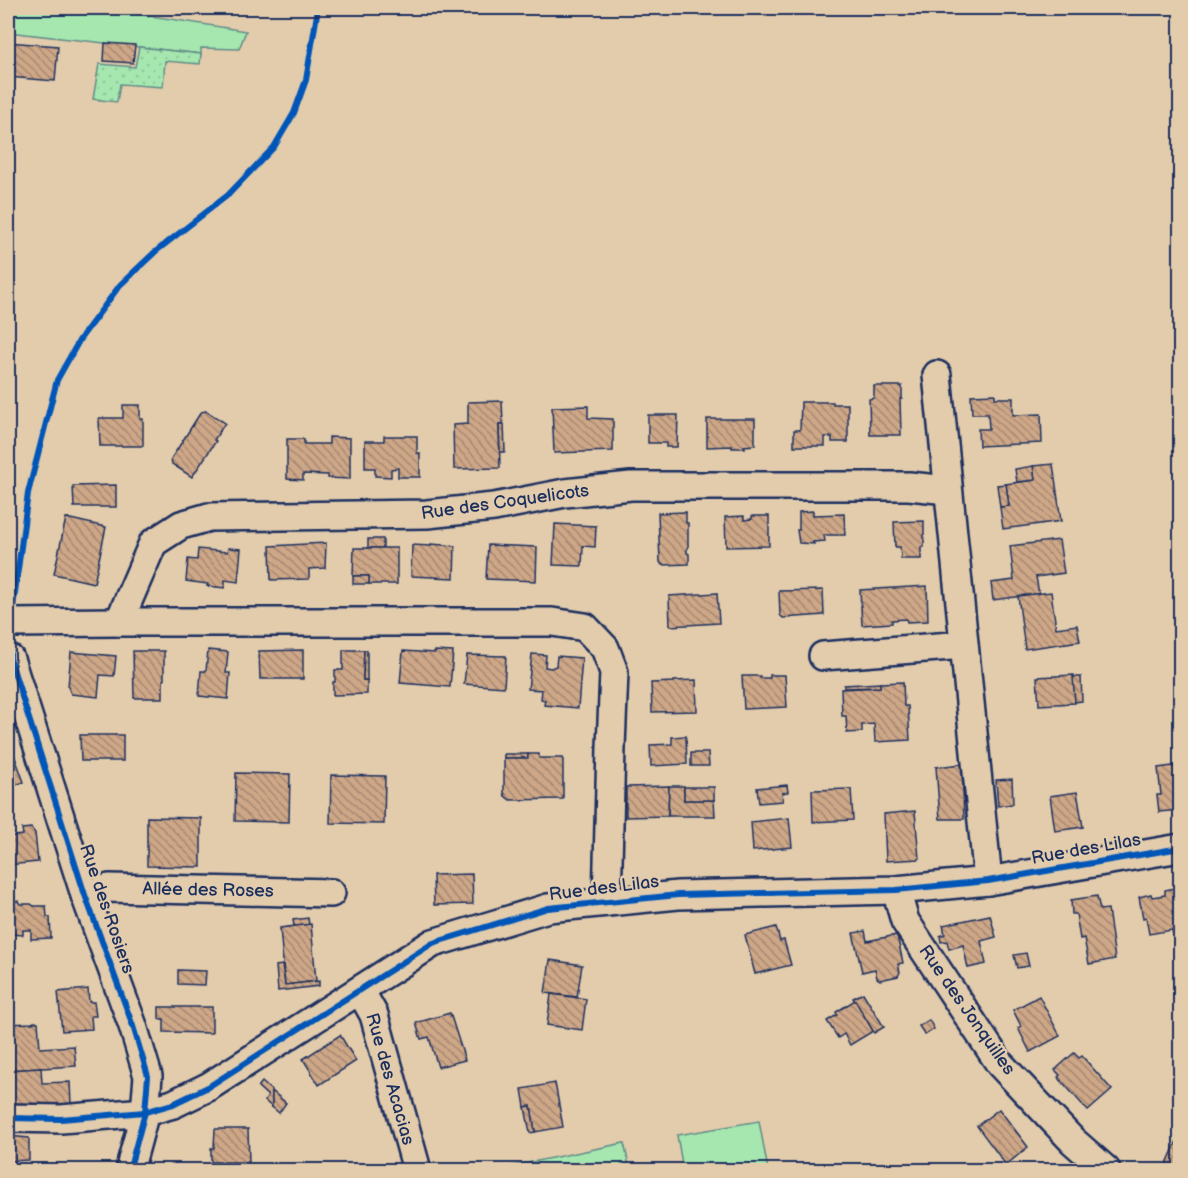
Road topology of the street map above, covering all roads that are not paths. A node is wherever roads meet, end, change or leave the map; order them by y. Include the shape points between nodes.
1 (937, 375) dead end
2 (948, 490) junction
3 (119, 622) junction
4 (11, 623) dead end
5 (964, 645) junction
6 (823, 656) dead end
7 (9, 661) edge
8 (1180, 848) edge
9 (988, 881) junction
10 (896, 890) junction
11 (331, 893) dead end
12 (85, 895) junction
13 (607, 902) junction
14 (360, 990) junction
15 (145, 1112) junction
16 (8, 1118) edge
17 (130, 1170) edge
18 (417, 1170) edge
19 (1106, 1170) edge

1 - 2 street
2 - 3 street, Rue des Coquelicots via 909,486 631,486 427,514 209,517 181,525 153,543
2 - 5 street
3 - 4 street
3 - 13 street via 552,622 585,627 605,648 614,672
5 - 6 street
5 - 9 street
7 - 12 street, Rue des Rosiers
8 - 9 street, Rue des Lilas
9 - 10 street, Rue des Lilas
10 - 13 street, Rue des Lilas via 678,895
10 - 19 street, Rue des Jonquilles via 904,921 1000,1064
11 - 12 street, Allée des Roses via 109,888
12 - 15 street, Rue des Rosiers via 148,1076
13 - 14 street, Rue des Lilas via 548,908 433,943
14 - 15 street, Rue des Lilas via 208,1087
14 - 18 street, Rue des Acacias via 374,1015
15 - 16 street, Rue des Lilas via 61,1119
15 - 17 street, Rue des Rosiers

